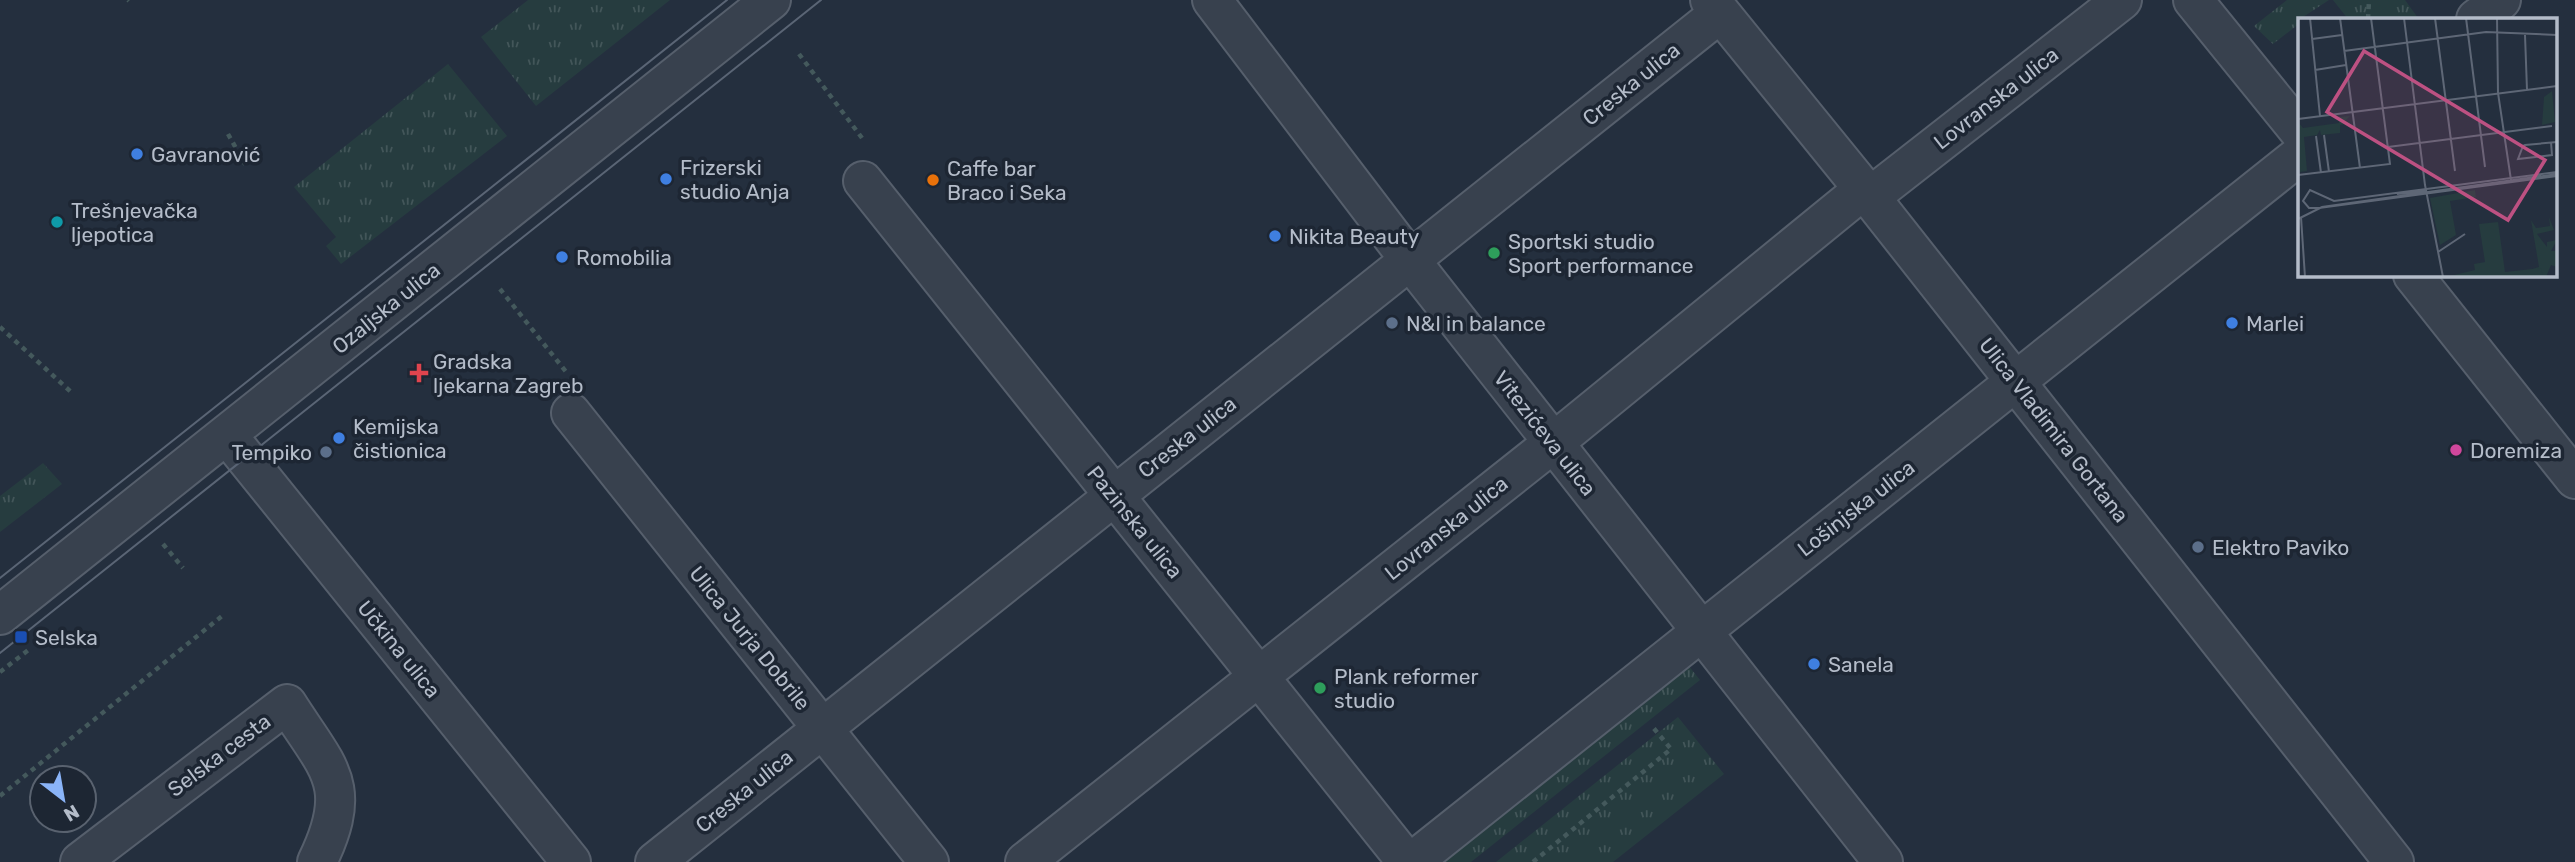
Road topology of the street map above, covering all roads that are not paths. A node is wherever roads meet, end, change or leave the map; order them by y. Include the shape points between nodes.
1 (771, 0) edge
2 (1212, 0) edge
3 (2122, 0) edge
4 (2193, 0) edge
5 (2501, 0) edge
6 (1715, 6) edge
7 (2477, 18) edge
8 (2298, 130) edge
9 (2298, 157) edge
10 (863, 181) road end
11 (1867, 193) junction
12 (1410, 260) junction
13 (2414, 276) edge
14 (2016, 382) junction
15 (571, 413) road end
16 (227, 435) junction
17 (1553, 443) junction
18 (2575, 480) edge
19 (1113, 495) junction
20 (0, 615) edge
21 (1699, 632) junction
22 (1260, 677) junction
23 (822, 728) junction
24 (80, 862) edge
25 (317, 862) edge
26 (571, 862) edge
27 (655, 862) edge
28 (929, 862) edge
29 (1025, 862) edge
30 (1409, 862) edge
31 (1883, 862) edge
32 (2394, 862) edge

1 - 16 street, Ozaljska ulica
2 - 12 street, Vitezićeva ulica
3 - 11 street, Lovranska ulica
4 - 8 street
5 - 7 street
6 - 11 street, Ulica Vladimira Gortana
6 - 12 street, Creska ulica
9 - 14 street, Lošinjska ulica
10 - 19 street, Pazinska ulica
11 - 14 street, Ulica Vladimira Gortana
11 - 17 street, Lovranska ulica
12 - 17 street, Vitezićeva ulica
12 - 19 street, Creska ulica
13 - 18 street
14 - 21 street, Lošinjska ulica
14 - 32 street, Ulica Vladimira Gortana
15 - 23 street, Ulica Jurja Dobrile
16 - 20 street, Ozaljska ulica
16 - 26 street, Učkina ulica
17 - 21 street, Vitezićeva ulica
17 - 22 street, Lovranska ulica
19 - 22 street, Pazinska ulica
19 - 23 street, Creska ulica
21 - 30 street, Lošinjska ulica
21 - 31 street, Vitezićeva ulica
22 - 29 street, Lovranska ulica
22 - 30 street, Pazinska ulica
23 - 27 street, Creska ulica
23 - 28 street, Ulica Jurja Dobrile
24 - 25 street, Selska cesta via 287,704 335,781 336,808

